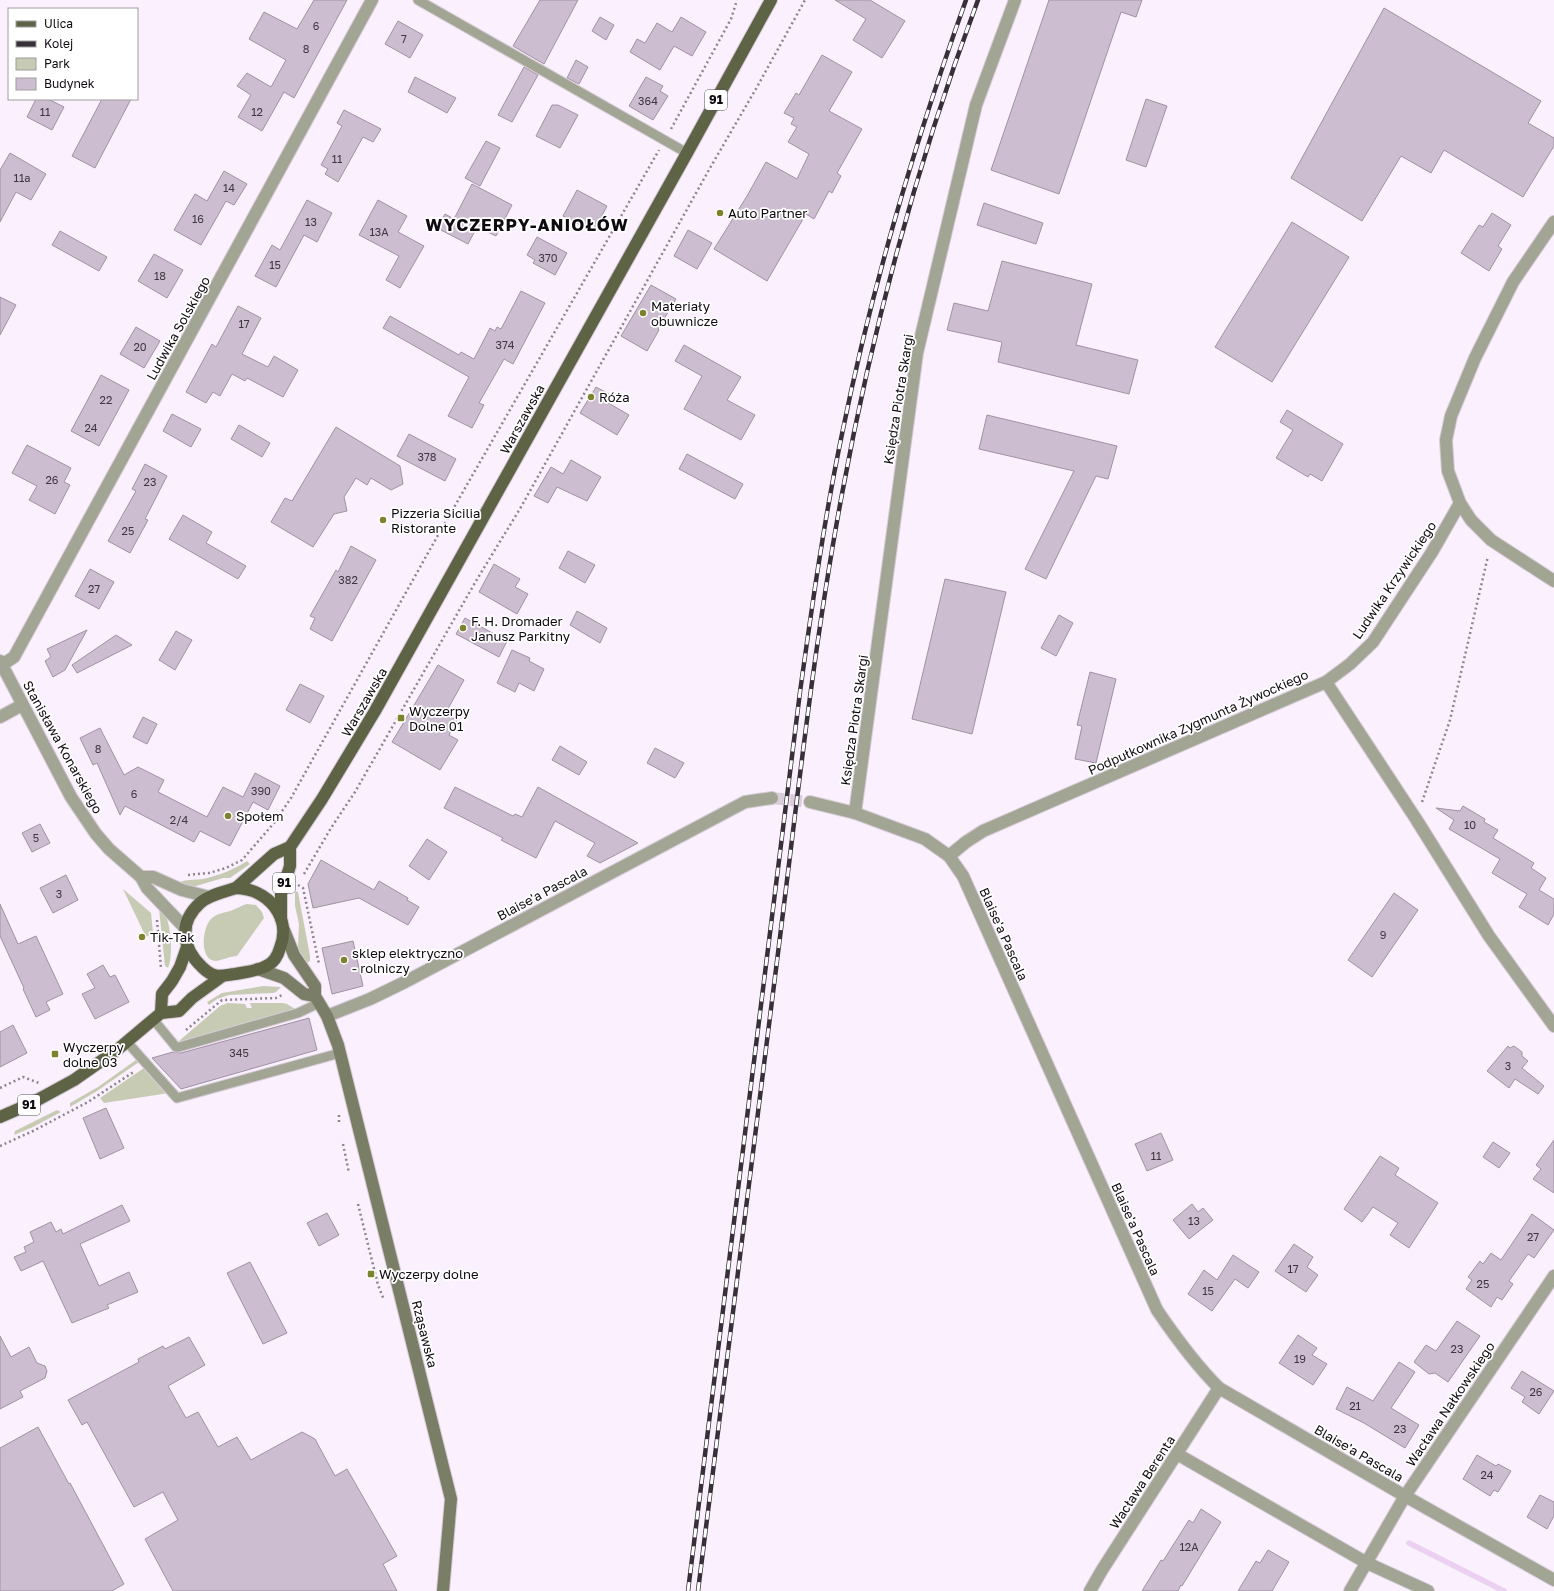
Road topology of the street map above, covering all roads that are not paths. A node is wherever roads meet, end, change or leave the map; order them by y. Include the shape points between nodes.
1 (372, 0) edge
2 (418, 0) edge
3 (771, 0) edge
4 (1016, 0) edge
5 (687, 153) junction
6 (1554, 222) edge
7 (1460, 503) junction
8 (1554, 581) edge
9 (1, 663) edge
10 (1326, 682) junction
11 (22, 705) junction
12 (0, 717) edge
13 (772, 798) tunnel mouth
14 (810, 802) tunnel mouth
15 (855, 813) junction
16 (290, 848) junction
17 (949, 856) junction
18 (142, 876) junction
19 (236, 888) junction
20 (209, 897) junction
21 (283, 924) junction
22 (186, 929) junction
23 (187, 947) junction
24 (258, 969) junction
25 (221, 977) junction
26 (317, 1000) junction
27 (157, 1016) junction
28 (327, 1016) junction
29 (1554, 1026) edge
30 (128, 1042) junction
31 (340, 1053) junction
32 (0, 1117) edge
33 (1554, 1276) edge
34 (1219, 1388) junction
35 (1177, 1454) junction
36 (1405, 1496) junction
37 (1367, 1564) junction
38 (1554, 1580) edge
39 (443, 1591) edge
40 (1090, 1591) edge
41 (1350, 1591) edge
42 (1428, 1591) edge

1 - 9 street, Ludwika Solskiego via 14,657
2 - 5 lane
3 - 5 main road, Warszawska / 91
4 - 15 street, Księdza Piotra Skargi via 976,105 917,353
5 - 16 main road, Warszawska / 91 via 364,731
6 - 7 street via 1513,282 1475,358 1452,416 1446,440 1448,472
7 - 8 street via 1491,540
7 - 10 street, Ludwika Krzywickiego via 1432,552 1373,642
9 - 11 street, Stanisława Konarskiego
10 - 17 street, Podpułkownika Zygmunta Żywockiego via 984,831
10 - 29 street, Podpułkownika Zygmunta Żywockiego via 1416,819 1488,936
11 - 12 street
11 - 18 street, Stanisława Konarskiego via 84,817 109,849
13 - 28 street, Blaise'a Pascala via 744,802 405,982
14 - 15 street, Blaise'a Pascala
15 - 17 street, Blaise'a Pascala via 925,839
16 - 19 main road, 91 via 274,854
16 - 21 main road, 91 via 290,866 281,894
17 - 34 street, Blaise'a Pascala via 963,876 1158,1310 1187,1352
18 - 20 street, Stanisława Konarskiego via 153,877 182,890
18 - 22 street, Stanisława Konarskiego via 147,888
19 - 20 main road, 91
19 - 21 main road, 91 via 248,889 268,900
20 - 22 main road, 91 via 194,911
21 - 24 main road, 91 via 282,943 275,959 268,966
21 - 26 street, Rząsawska via 294,956 315,986
22 - 23 main road, 91
23 - 25 main road via 202,968 212,975
23 - 27 main road, 91 via 180,967 162,994
24 - 25 main road, 91
24 - 26 street via 284,978 304,994
25 - 27 main road, 91 via 179,1010
26 - 27 lane via 298,1013 180,1047 172,1043
26 - 28 street, Rząsawska
27 - 30 main road, 91
28 - 31 street, Rząsawska
30 - 31 lane via 177,1098
30 - 32 main road, 91 via 74,1080
31 - 39 street, Rząsawska via 451,1499
33 - 36 street, Wacława Nałkowskiego
34 - 35 street, Wacława Berenta
34 - 36 street, Blaise'a Pascala
35 - 37 street
35 - 40 street, Wacława Berenta
36 - 37 street, Wacława Nałkowskiego
36 - 38 street, Blaise'a Pascala
37 - 41 street, Wacława Nałkowskiego
37 - 42 street

